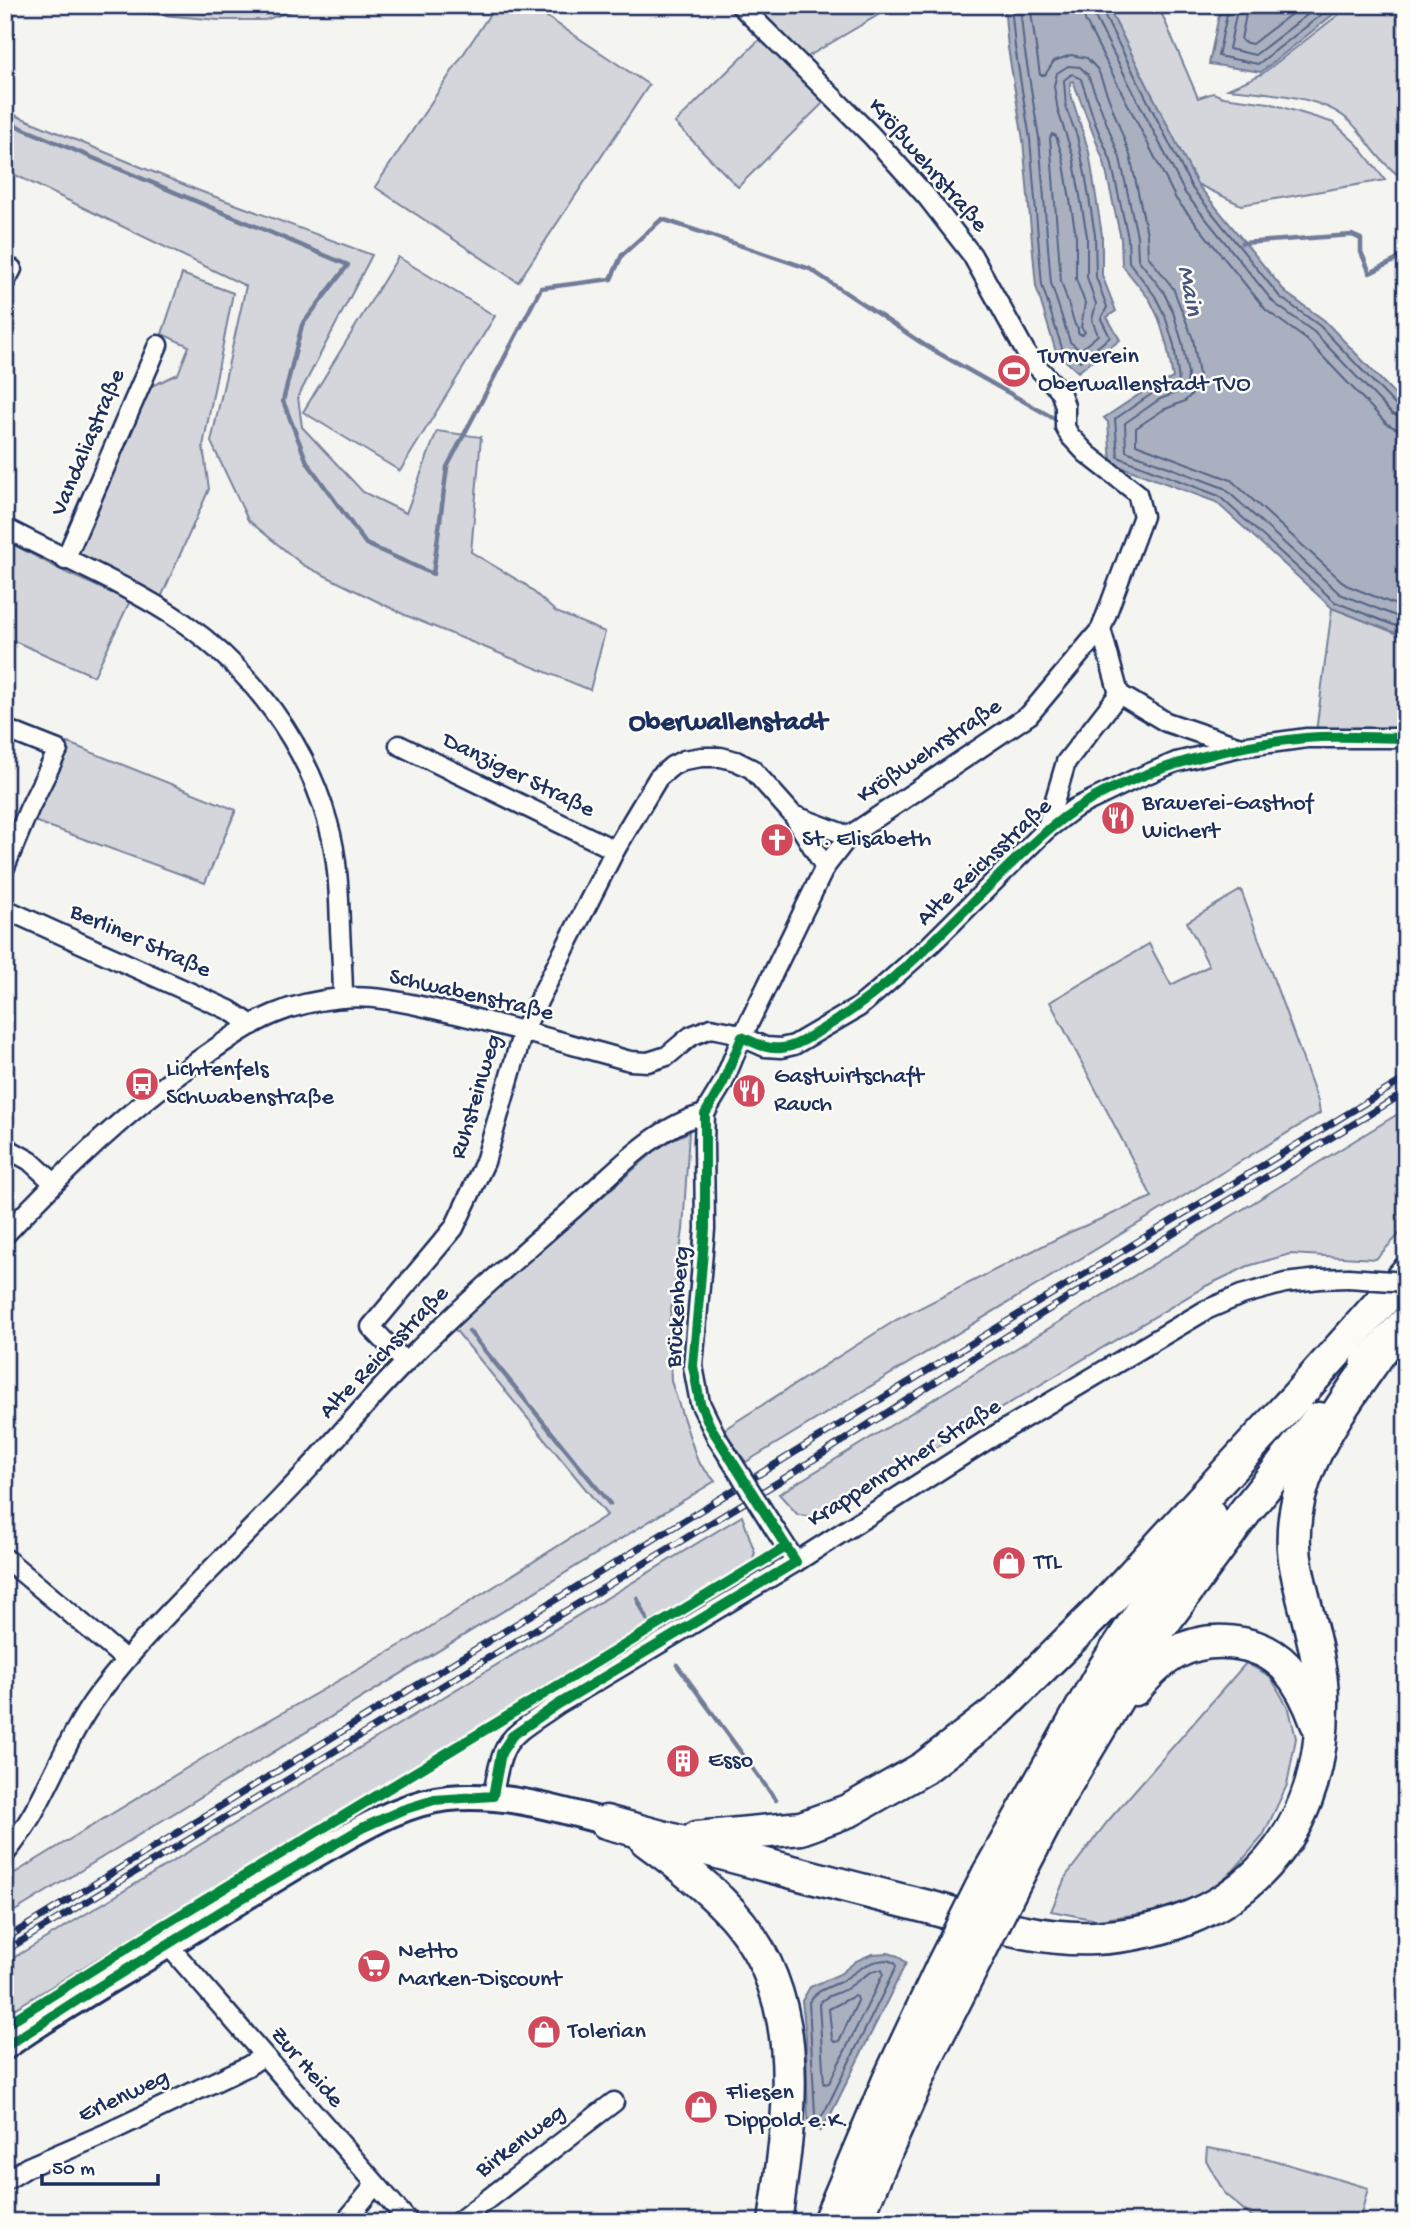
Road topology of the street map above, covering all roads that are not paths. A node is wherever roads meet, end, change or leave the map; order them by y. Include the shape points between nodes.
1 (740, 5) edge
2 (158, 345) dead end
3 (5, 528) edge
4 (65, 560) junction
5 (1101, 629) junction
6 (1119, 694) junction
7 (5, 729) edge
8 (1406, 738) edge
9 (398, 745) dead end
10 (1240, 747) junction
11 (793, 815) junction
12 (1046, 830) junction
13 (849, 836) junction
14 (615, 850) junction
15 (5, 867) edge
16 (825, 867) junction
17 (5, 909) edge
18 (343, 998) junction
19 (252, 1025) junction
20 (523, 1031) junction
21 (742, 1037) junction
22 (705, 1114) junction
23 (5, 1147) edge
24 (54, 1183) junction
25 (5, 1235) edge
26 (1406, 1274) edge
27 (1406, 1282) edge
28 (1406, 1323) edge
29 (1381, 1349) junction
30 (405, 1362) junction
31 (1300, 1393) junction
32 (5, 1558) edge
33 (796, 1562) junction
34 (126, 1660) junction
35 (1098, 1729) junction
36 (1321, 1734) junction
37 (493, 1796) junction
38 (618, 1825) junction
39 (668, 1839) junction
40 (5, 1854) edge
41 (1002, 1876) junction
42 (168, 1945) junction
43 (956, 1968) junction
44 (5, 2047) edge
45 (264, 2056) junction
46 (614, 2102) dead end
47 (5, 2181) edge
48 (375, 2185) junction
49 (345, 2222) edge
50 (409, 2222) edge
51 (458, 2222) edge
52 (775, 2222) edge
53 (829, 2222) edge
54 (856, 2222) edge

1 - 5 street, Krößwehrstraße via 927,197 972,255 1029,358 1060,391 1070,436 1137,493 1143,516
2 - 4 street, Vandaliastraße
3 - 4 street
4 - 18 street via 182,622 216,648 289,733 329,824 340,890
5 - 6 street
5 - 13 street, Krößwehrstraße via 1029,715
6 - 10 street via 1166,722
6 - 12 street via 1066,762
7 - 15 street via 58,750
8 - 10 street, Alte Reichsstraße via 1307,738
9 - 14 street, Danziger Straße
10 - 12 street, Alte Reichsstraße via 1176,762 1124,784 1075,808
11 - 13 street
11 - 14 street, Ruhsteinweg via 752,769 722,757 684,760 658,778
11 - 16 street
12 - 21 street, Alte Reichsstraße via 932,944 859,1007 794,1045 765,1047
13 - 16 street, Krößwehrstraße
14 - 20 street, Ruhsteinweg
16 - 21 street, Krößwehrstraße
17 - 19 street, Berliner Straße via 229,1010
18 - 19 street, Schwabenstraße via 295,1006
18 - 20 street, Schwabenstraße via 419,1005
19 - 24 street, Schwabenstraße via 156,1091
20 - 21 street, Schwabenstraße via 648,1062 667,1056 691,1036 711,1028
20 - 30 street, Ruhsteinweg via 485,1163 454,1228 371,1327
21 - 22 street
22 - 30 street, Alte Reichsstraße via 673,1126 634,1155
22 - 33 street, Brückenberg, bridge via 705,1228 693,1366 700,1403 717,1438
23 - 24 street via 30,1161
24 - 25 street, Schwabenstraße
26 - 31 highway
27 - 33 street, Krappenrother Straße, bridge via 1348,1278 1285,1283 1206,1310 987,1440
28 - 29 highway
29 - 35 highway via 1245,1512 1158,1630
29 - 36 highway via 1323,1434 1301,1486 1294,1527 1296,1566 1322,1685
30 - 34 street, Alte Reichsstraße
31 - 39 highway via 1044,1668 998,1711 924,1768 862,1804 801,1828
31 - 41 highway via 1111,1659 1044,1773
32 - 34 street
33 - 37 street, Krappenrother Straße via 512,1736 501,1753
34 - 40 street, Alte Reichsstraße via 90,1707 38,1804
35 - 36 highway via 1149,1673 1173,1654 1194,1645 1230,1641 1259,1649 1284,1665 1313,1710
35 - 41 highway via 1059,1796
36 - 39 highway via 1305,1806 1264,1869 1236,1894 1196,1917 1148,1933 1093,1938 1026,1932
37 - 38 street
37 - 42 street via 441,1799 362,1828
38 - 39 highway
38 - 52 highway via 682,1867 722,1902 756,1946 778,1991 789,2067 788,2120
41 - 43 highway, bridge
42 - 44 street
42 - 45 street, Zur Heide
43 - 53 highway via 889,2080
43 - 54 highway via 929,2052
45 - 47 street, Erlenweg via 28,2166
45 - 48 street, Zur Heide
46 - 51 street, Birkenweg
48 - 49 street
48 - 50 street, Zur Heide

